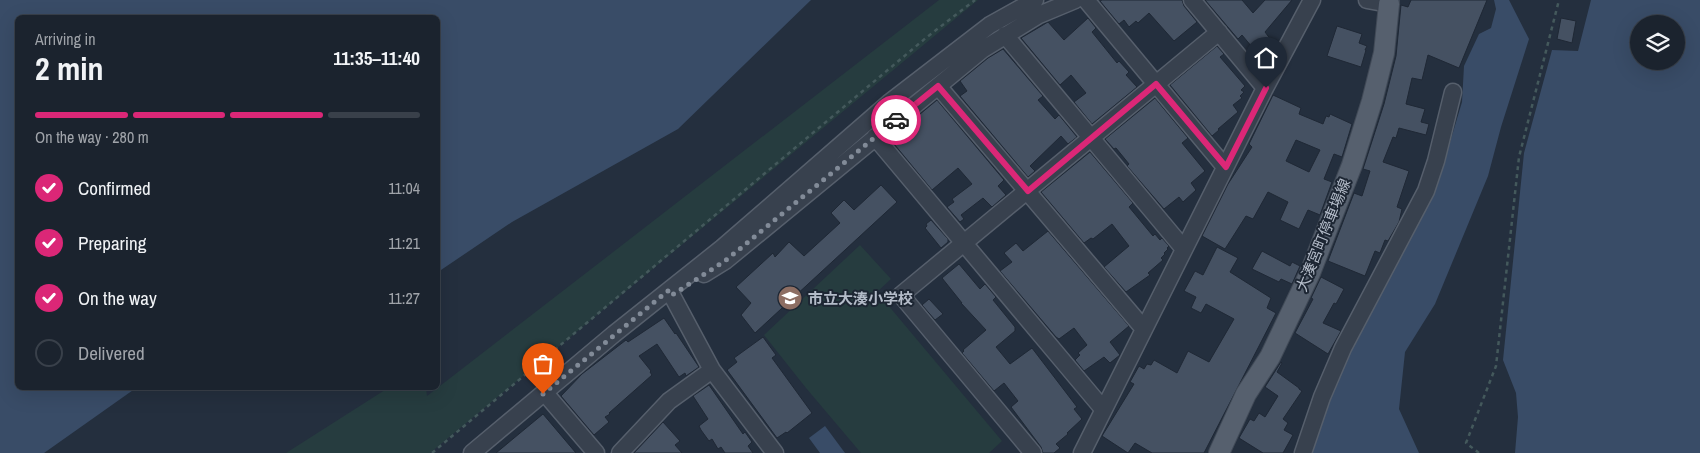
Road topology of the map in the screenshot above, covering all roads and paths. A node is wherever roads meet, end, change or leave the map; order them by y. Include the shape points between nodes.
1 (975, 0) edge
2 (1035, 0) edge
3 (1075, 0) edge
4 (1086, 0) edge
5 (1192, 0) edge
6 (1312, 0) edge
7 (1368, 0) edge
8 (1559, 0) edge
9 (1390, 2) edge
10 (1219, 32) junction
11 (1005, 35) junction
12 (1156, 84) junction
13 (938, 86) junction
14 (1266, 88) junction
15 (1452, 92) dead end
16 (875, 137) junction
17 (1092, 137) junction
18 (1226, 167) junction
19 (1028, 191) junction
20 (965, 243) junction
21 (1184, 249) junction
22 (670, 292) junction
23 (1144, 329) junction
24 (712, 370) junction
25 (550, 399) dead end
26 (1104, 409) junction
27 (432, 453) edge
28 (472, 453) edge
29 (596, 453) edge
30 (620, 453) edge
31 (776, 453) edge
32 (1033, 453) edge
33 (1082, 453) edge
34 (1219, 453) edge
35 (1302, 453) edge
36 (1479, 453) edge

1 - 27 path
2 - 22 street via 990,25 890,102
3 - 11 street via 1039,15
4 - 12 street
5 - 10 street
6 - 14 street
7 - 9 street
8 - 36 path via 1519,157 1496,366 1466,443
9 - 34 main road, 大湊宮町停車場線 via 1384,53 1349,172 1310,273 1270,357 1246,394
10 - 12 street
10 - 14 street
11 - 13 street
11 - 17 street
12 - 17 street
12 - 18 street
13 - 16 street
13 - 19 street
14 - 18 street
15 - 35 street via 1426,191 1343,348
16 - 20 street
16 - 22 street via 725,261
17 - 19 street
17 - 21 street
18 - 21 street
19 - 20 street
19 - 23 street
20 - 26 street
20 - 32 street via 901,295
21 - 23 street
22 - 24 street
22 - 28 street
23 - 26 street
24 - 30 street via 669,401
24 - 31 street
25 - 29 street
26 - 33 street

